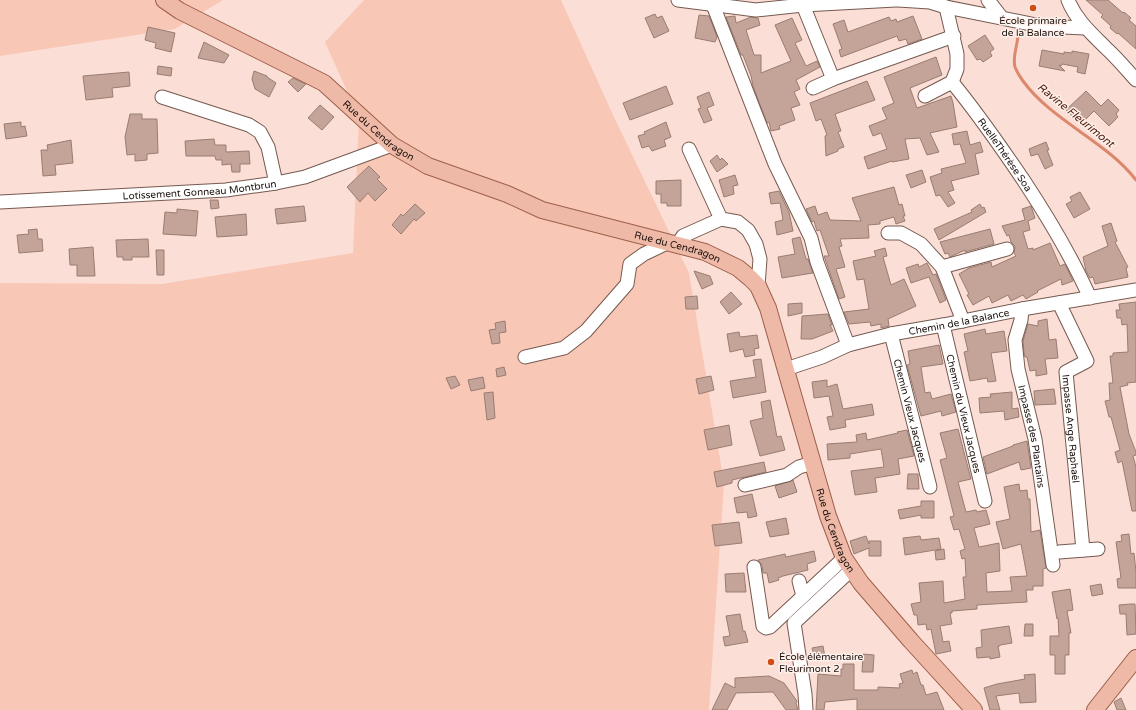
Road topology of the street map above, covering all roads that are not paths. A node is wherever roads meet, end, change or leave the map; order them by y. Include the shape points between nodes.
1 (164, 0) edge
2 (678, 0) edge
3 (897, 0) edge
4 (988, 0) edge
5 (1068, 0) edge
6 (706, 3) edge
7 (803, 5) junction
8 (946, 7) junction
9 (1002, 18) junction
10 (1085, 28) junction
11 (954, 36) junction
12 (833, 79) junction
13 (1136, 80) edge
14 (952, 82) junction
15 (813, 88) dead end
16 (925, 96) dead end
17 (162, 97) dead end
18 (392, 144) junction
19 (689, 149) dead end
20 (276, 183) junction
21 (0, 202) edge
22 (722, 219) junction
23 (888, 233) dead end
24 (672, 244) junction
25 (1007, 249) dead end
26 (942, 267) junction
27 (758, 286) junction
28 (1136, 290) edge
29 (1090, 298) junction
30 (1059, 303) junction
31 (1022, 309) junction
32 (963, 321) junction
33 (943, 325) junction
34 (891, 334) junction
35 (848, 345) junction
36 (525, 357) dead end
37 (786, 369) junction
38 (813, 463) junction
39 (745, 485) dead end
40 (930, 486) dead end
41 (985, 501) dead end
42 (1098, 549) dead end
43 (1083, 550) junction
44 (1059, 552) dead end
45 (847, 564) junction
46 (1053, 565) dead end
47 (754, 567) dead end
48 (799, 581) dead end
49 (803, 596) junction
50 (1133, 665) edge
51 (1113, 687) junction
52 (806, 710) edge
53 (974, 710) edge
54 (1089, 710) edge
55 (1094, 710) edge

1 - 18 main road, Rue du Cendragon via 180,11 324,83
2 - 6 street
3 - 7 street
3 - 8 street via 930,2
4 - 9 street
5 - 10 street
6 - 7 street via 756,10
6 - 35 street via 775,164 811,238 817,262
7 - 12 street
8 - 9 street
8 - 11 street
9 - 10 street via 1041,26
10 - 13 street
11 - 12 street
11 - 14 street via 957,69
12 - 15 street
14 - 16 street
14 - 29 street, RuelleThérèse Soa via 979,114 1030,190 1059,236
17 - 20 street via 249,125 260,132 268,147
18 - 20 street, Lotissement Gonneau Montbrun via 305,177
18 - 24 main road, Rue du Cendragon via 428,166 507,194 542,210
19 - 22 street
20 - 21 street, Lotissement Gonneau Montbrun via 226,190
22 - 24 street via 683,236
22 - 27 street via 738,222 748,230 756,244 760,259
23 - 26 street via 901,233 921,244
24 - 27 main road, Rue du Cendragon via 704,252 738,268
24 - 36 street via 644,254 630,264 627,284 586,331 564,348
25 - 26 street
26 - 32 street
27 - 37 main road, Rue du Cendragon via 768,308
28 - 29 street, Chemin de la Balance
29 - 30 street, Chemin de la Balance
30 - 31 street, Chemin de la Balance
30 - 43 street, Impasse Ange Raphaël via 1087,361 1066,372
31 - 32 street, Chemin de la Balance
31 - 46 street, Impasse des Plantains via 1015,340 1018,368 1035,439
32 - 33 street, Chemin de la Balance
33 - 34 street, Chemin de la Balance
33 - 41 street, Chemin du Vieux Jacques
34 - 35 street, Chemin de la Balance
34 - 40 street, Chemin Vieux Jacques
35 - 37 street, Chemin de la Balance
37 - 38 main road, Rue du Cendragon
38 - 39 street via 799,467 787,475
38 - 45 main road, Rue du Cendragon via 828,516
42 - 43 street
43 - 44 street
45 - 49 street
45 - 52 street via 794,623
45 - 53 main road, Rue du Cendragon via 911,641
47 - 49 street via 763,626 766,628
48 - 49 street
50 - 51 main road
51 - 54 main road
51 - 55 main road

